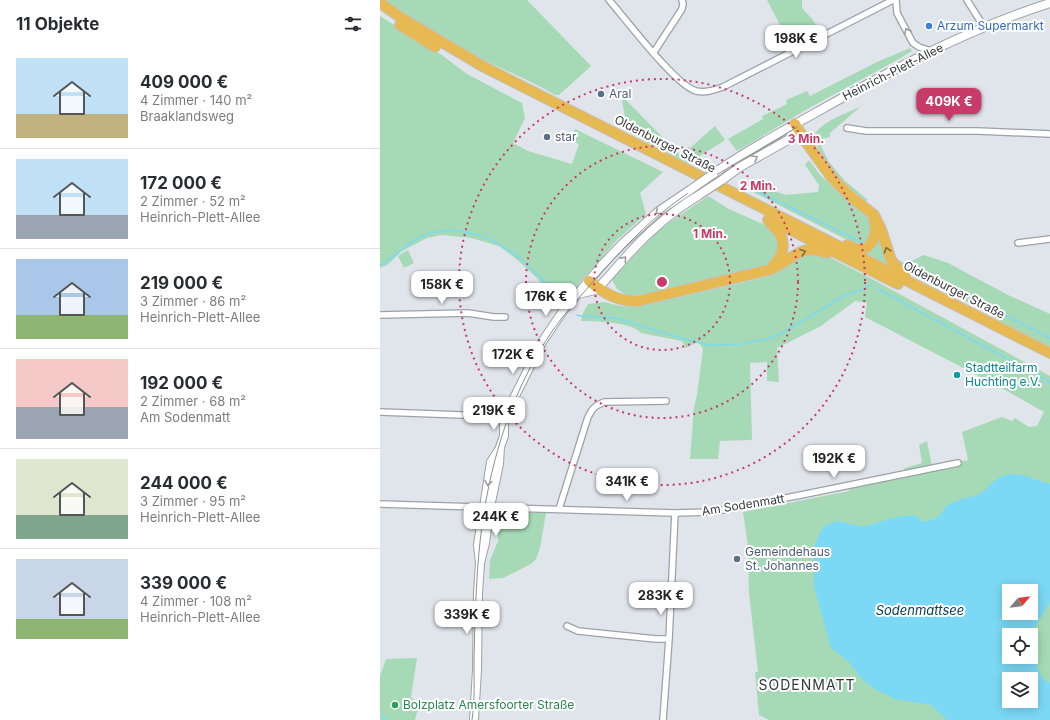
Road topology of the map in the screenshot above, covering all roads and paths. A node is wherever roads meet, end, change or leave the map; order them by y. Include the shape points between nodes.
1 (609, 0) edge
2 (682, 0) edge
3 (894, 0) edge
4 (967, 0) edge
5 (1041, 0) edge
6 (380, 3) edge
7 (1050, 4) edge
8 (380, 12) edge
9 (1015, 14) junction
10 (984, 27) junction
11 (654, 52) junction
12 (931, 52) junction
13 (795, 124) junction
14 (847, 128) dead end
15 (1050, 134) edge
16 (871, 213) junction
17 (766, 217) junction
18 (822, 237) junction
19 (1050, 240) edge
20 (1018, 243) dead end
21 (852, 261) junction
22 (769, 270) junction
23 (589, 281) junction
24 (909, 281) junction
25 (598, 288) junction
26 (578, 294) junction
27 (380, 315) edge
28 (505, 317) dead end
29 (1049, 357) edge
30 (666, 401) dead end
31 (380, 412) edge
32 (462, 415) dead end
33 (958, 463) dead end
34 (380, 504) edge
35 (487, 507) junction
36 (559, 509) junction
37 (675, 513) junction
38 (567, 626) dead end
39 (669, 639) junction
40 (473, 720) edge
41 (663, 720) edge

1 - 11 street
2 - 11 street via 682,9
3 - 11 street via 723,87 705,92 695,91 677,79
12 -> 3 street via 913,43 897,13
4 - 10 street
5 - 9 main road, Heinrich-Plett-Allee
6 - 18 highway, Oldenburger Straße via 484,67
7 - 9 main road, Heinrich-Plett-Allee
8 - 17 highway, Oldenburger Straße via 469,66
9 - 10 main road, Heinrich-Plett-Allee
10 - 12 main road, Heinrich-Plett-Allee
12 - 13 main road, Heinrich-Plett-Allee
13 - 16 highway via 832,178
13 -> 23 main road, Heinrich-Plett-Allee, bridge via 750,150 670,203 622,244
25 -> 13 main road, bridge via 655,228 688,201 740,167 795,136
14 - 15 street via 866,131
16 - 18 highway via 876,231 875,237 867,246 858,249
24 -> 16 highway via 891,260 878,221
17 - 21 highway, Oldenburger Straße
17 - 22 highway via 780,236 783,246 781,257
18 - 24 highway, Oldenburger Straße
19 - 20 street
22 -> 21 highway via 808,249
21 - 29 highway, Oldenburger Straße
22 - 25 highway via 629,302
23 - 25 highway
23 - 26 main road, Heinrich-Plett-Allee
24 - 29 highway, Oldenburger Straße
25 - 26 main road
26 - 35 main road, Heinrich-Plett-Allee via 553,324 504,418 499,464
27 - 28 street via 467,313
30 - 36 street via 612,401 602,403 592,410
31 - 32 street
33 - 37 street, Am Sodenmatt via 712,512
34 - 35 street, Am Sodenmatt
35 - 36 street, Am Sodenmatt
35 - 40 main road, Heinrich-Plett-Allee via 486,543 480,563
36 - 37 street, Am Sodenmatt
37 - 39 street
38 - 39 street via 578,632
39 - 41 street

